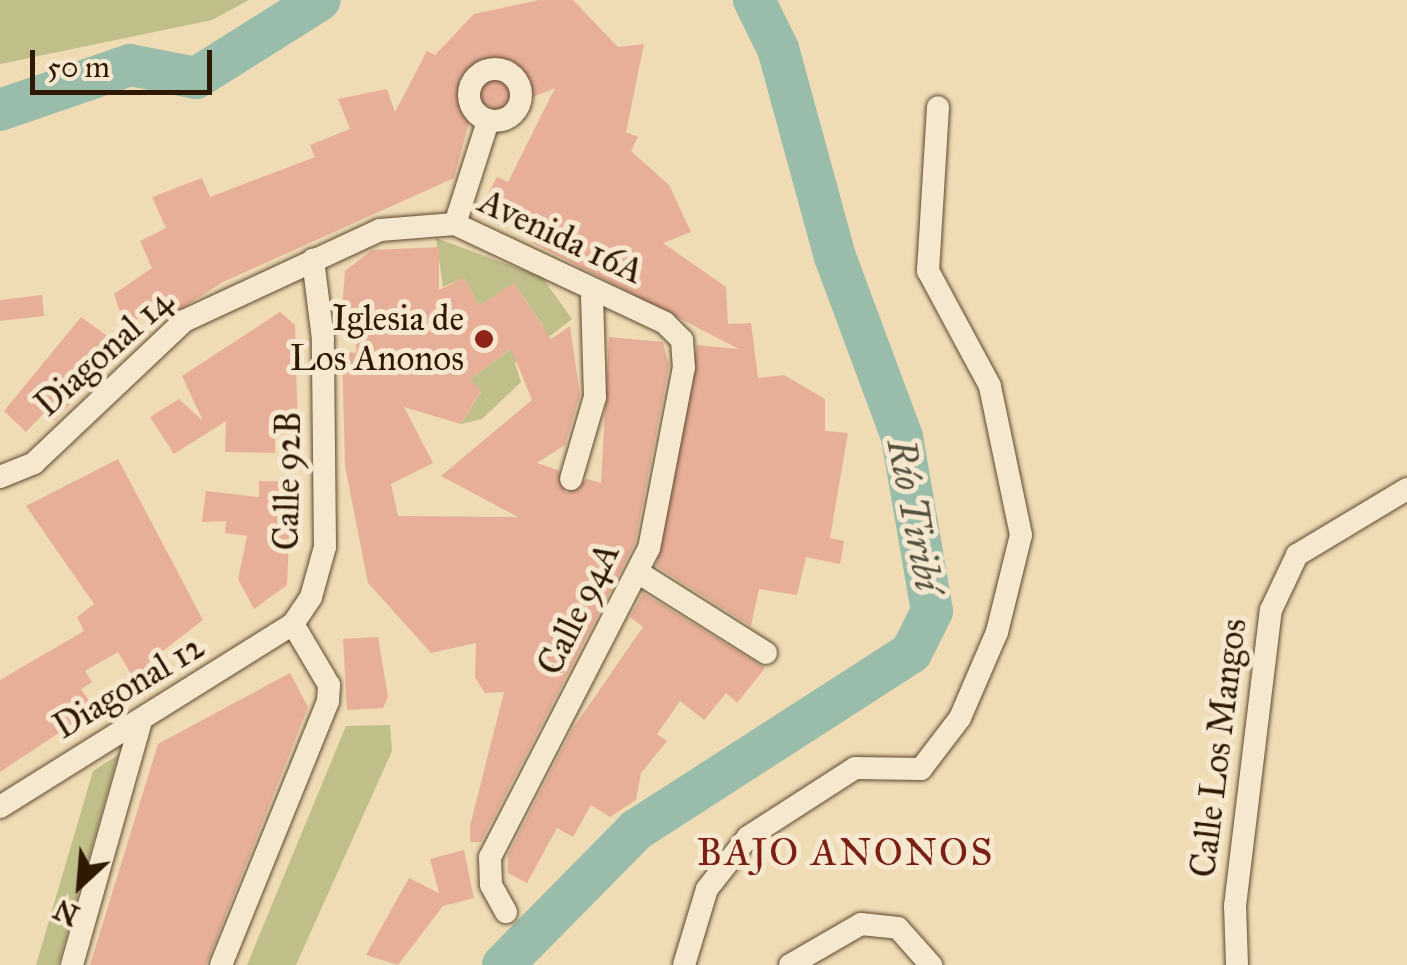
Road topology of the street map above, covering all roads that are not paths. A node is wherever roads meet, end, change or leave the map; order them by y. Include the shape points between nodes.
1 (938, 106) dead end
2 (488, 121) dead end
3 (455, 224) junction
4 (313, 260) junction
5 (592, 294) junction
6 (666, 323) joint
7 (0, 478) edge
8 (572, 480) dead end
9 (1407, 489) edge
10 (639, 573) junction
11 (293, 624) junction
12 (766, 653) dead end
13 (141, 720) junction
14 (0, 807) edge
15 (506, 912) dead end
16 (72, 965) edge
17 (221, 965) edge
18 (684, 965) edge
19 (790, 965) edge
20 (931, 965) edge
21 (1237, 965) edge

1 - 18 street via 928,270 990,386 1021,534 997,632 960,718 921,769 855,768 748,838 707,889
2 - 3 street
3 - 4 street, Avenida 16A via 380,230
3 - 5 street, Avenida 16A
4 - 7 street, Diagonal 14 via 184,321 62,439
4 - 11 street, Calle 92B via 323,339 325,547
5 - 6 street, Avenida 16A
5 - 8 street via 595,397
6 - 10 street, Calle 94A via 682,340 684,366
9 - 21 street, Calle Los Mangos via 1297,555 1271,610 1235,906
10 - 12 street
10 - 15 street, Calle 94A via 490,856 491,886
11 - 13 street, Diagonal 12
11 - 17 street via 329,685 328,701
13 - 14 street, Diagonal 12
13 - 16 street
19 - 20 street via 861,924 898,928

